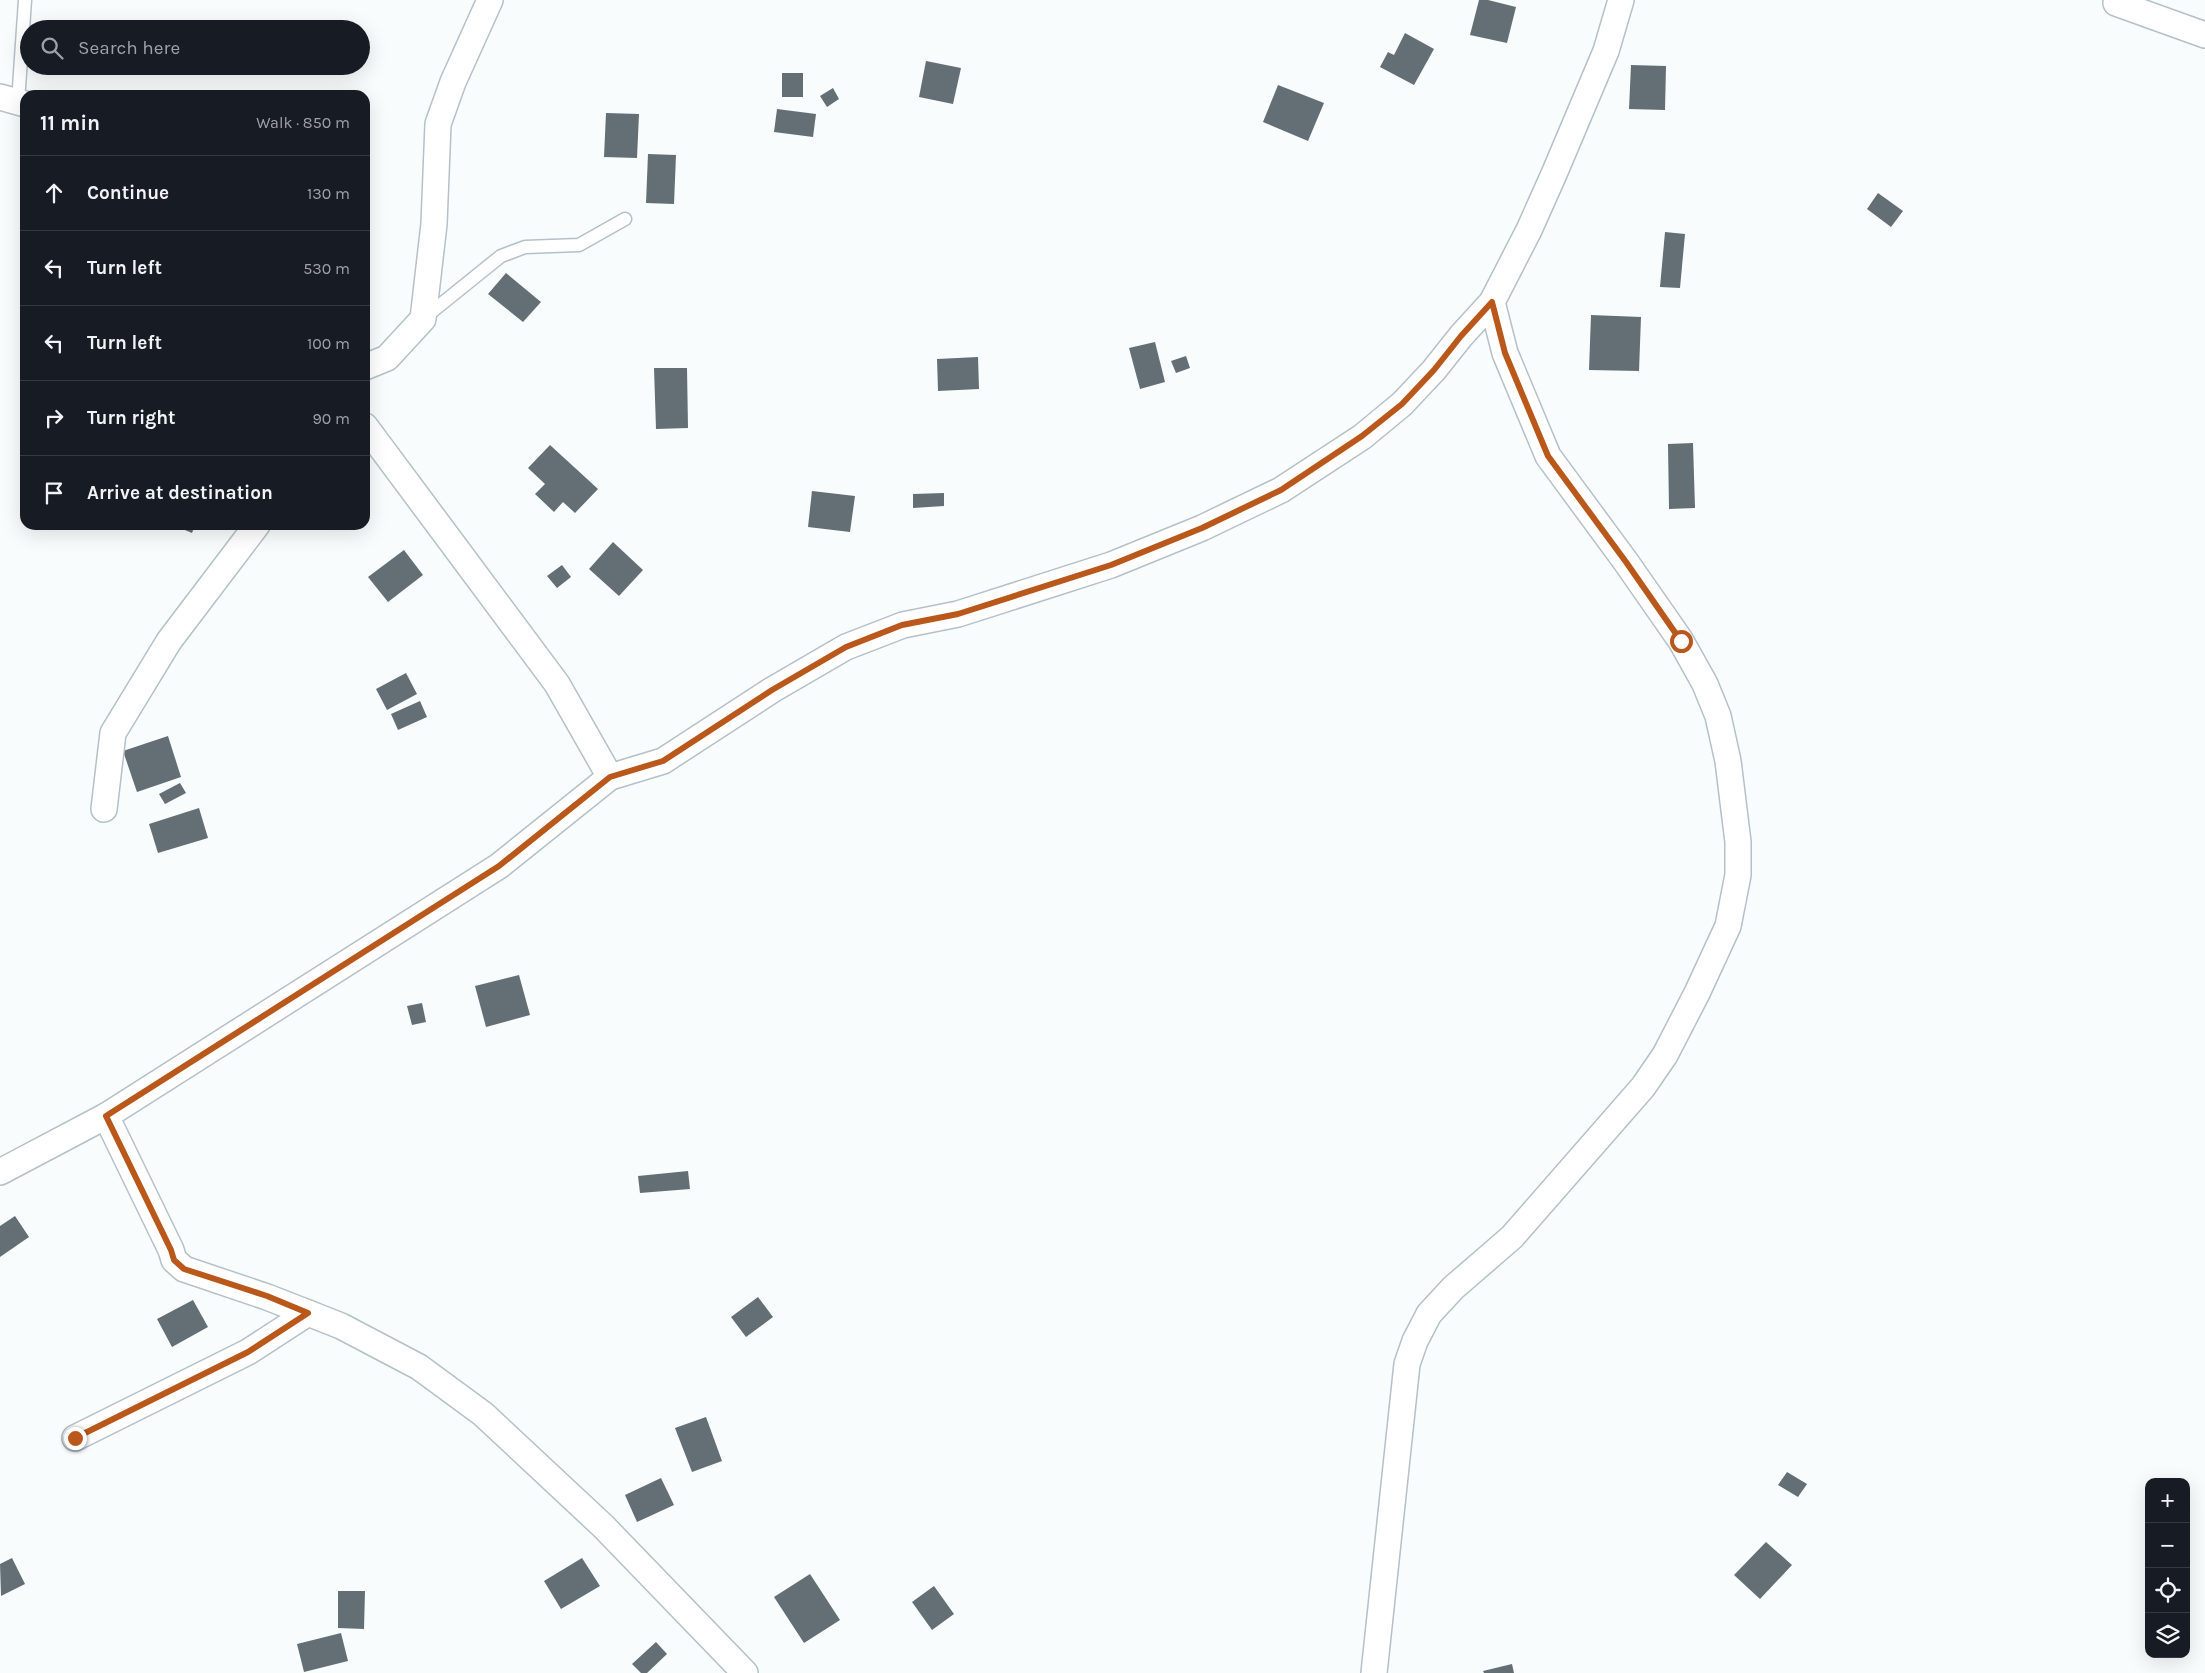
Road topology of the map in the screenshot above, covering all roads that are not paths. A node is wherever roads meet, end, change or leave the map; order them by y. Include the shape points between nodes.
1 (25, 0) edge
2 (490, 0) edge
3 (1621, 0) edge
4 (2116, 3) dead end
5 (23, 20) edge
6 (2205, 35) edge
7 (20, 46) edge
8 (14, 101) edge
9 (625, 219) dead end
10 (1492, 302) junction
11 (422, 319) junction
12 (370, 365) edge
13 (370, 433) edge
14 (253, 530) edge
15 (610, 777) junction
16 (104, 810) dead end
17 (106, 1116) junction
18 (0, 1172) edge
19 (308, 1313) junction
20 (75, 1438) dead end
21 (745, 1673) edge
22 (1374, 1673) edge

1 - 5 lane
2 - 11 street via 438,124 434,224
3 - 10 street via 1606,51 1554,174
4 - 6 street
7 - 8 lane
9 - 11 lane via 579,245 525,247 501,256
10 - 15 street via 1402,404 1362,436 1281,490 1202,528 1111,565 958,614 902,625 871,636 815,663 663,761
10 - 22 street via 1505,353 1548,456 1659,609 1705,684 1718,716 1728,761 1738,842 1738,875 1728,926 1665,1054 1643,1087 1512,1237 1428,1314 1415,1341 1407,1364
11 - 12 street via 387,358
13 - 15 street via 557,684
14 - 16 street via 169,641 113,733
15 - 17 street via 499,866
17 - 18 street
17 - 19 street via 174,1260 184,1269
19 - 20 street via 248,1352
19 - 21 street via 419,1367 483,1414 604,1527

